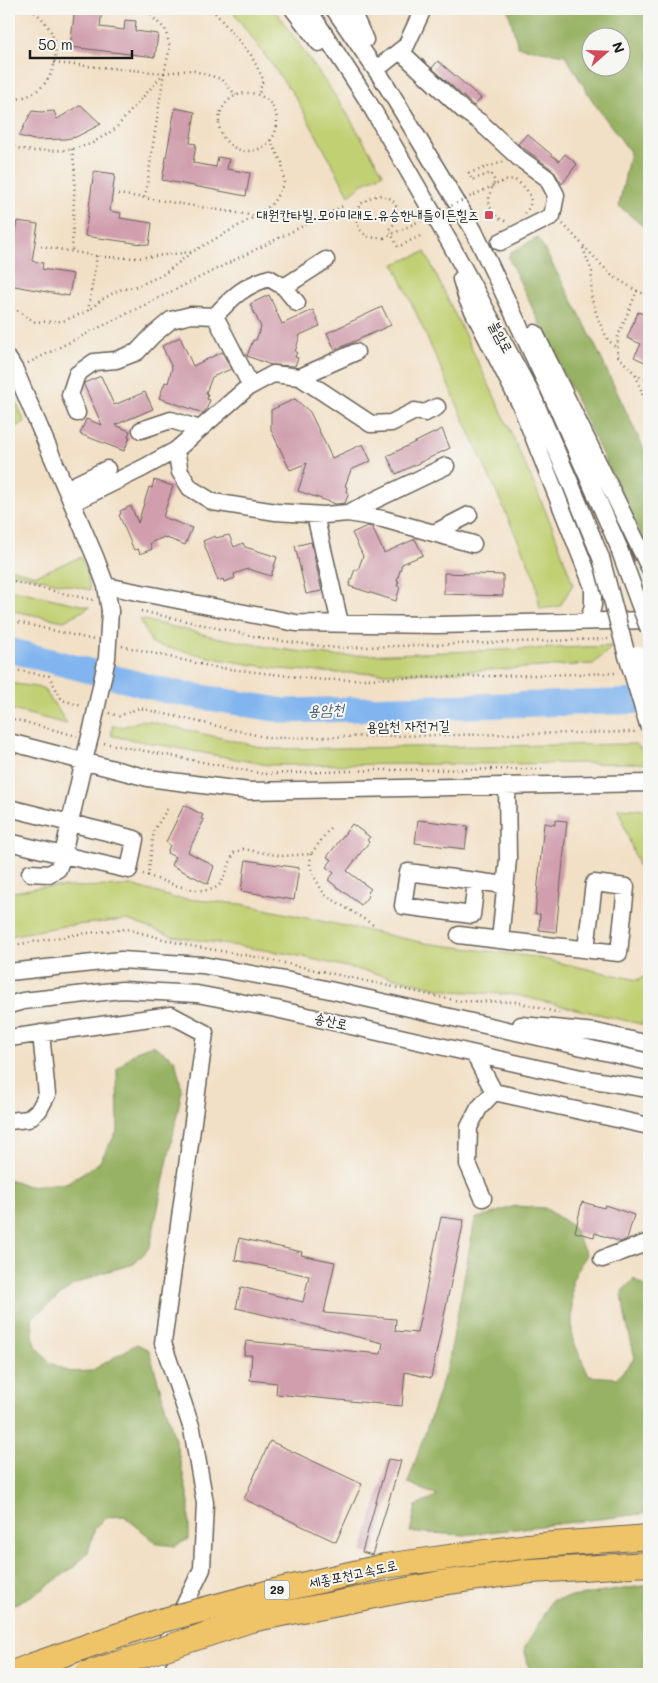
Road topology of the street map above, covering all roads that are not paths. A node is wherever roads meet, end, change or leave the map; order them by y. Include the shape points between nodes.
1 (293, 9) edge
2 (308, 9) edge
3 (334, 9) edge
4 (348, 9) edge
5 (423, 9) edge
6 (400, 51) junction
7 (378, 68) junction
8 (385, 83) junction
9 (366, 98) junction
10 (474, 230) junction
11 (500, 242) dead end
12 (450, 243) junction
13 (326, 260) dead end
14 (284, 288) junction
15 (297, 303) dead end
16 (215, 316) junction
17 (356, 352) dead end
18 (12, 365) edge
19 (300, 377) junction
20 (251, 386) junction
21 (437, 407) dead end
22 (77, 413) dead end
23 (141, 430) dead end
24 (200, 430) junction
25 (176, 450) junction
26 (446, 466) dead end
27 (107, 469) dead end
28 (69, 496) junction
29 (348, 513) junction
30 (315, 515) junction
31 (470, 515) dead end
32 (434, 533) junction
33 (473, 544) dead end
34 (620, 550) junction
35 (601, 558) junction
36 (649, 567) edge
37 (106, 586) junction
38 (649, 612) edge
39 (649, 620) edge
40 (589, 621) junction
41 (340, 623) junction
42 (649, 630) edge
43 (649, 687) edge
44 (644, 730) edge
45 (9, 742) edge
46 (84, 761) junction
47 (649, 783) edge
48 (506, 786) junction
49 (9, 808) edge
50 (70, 823) junction
51 (9, 842) edge
52 (63, 855) junction
53 (30, 873) dead end
54 (476, 881) junction
55 (506, 885) junction
56 (459, 935) dead end
57 (500, 940) junction
58 (586, 950) dead end
59 (9, 972) edge
60 (9, 1005) edge
61 (457, 1019) junction
62 (42, 1033) junction
63 (9, 1038) edge
64 (649, 1044) edge
65 (474, 1054) junction
66 (649, 1062) edge
67 (594, 1079) junction
68 (649, 1089) edge
69 (494, 1092) junction
70 (649, 1101) edge
71 (9, 1121) edge
72 (649, 1126) edge
73 (483, 1198) dead end
74 (649, 1242) edge
75 (602, 1259) dead end
76 (649, 1537) edge
77 (649, 1564) edge
78 (10, 1674) edge
79 (86, 1674) edge
80 (151, 1674) edge

1 - 9 street
2 - 9 street, 불암로
3 - 8 street, 불암로
4 - 7 street
5 - 6 street via 406,46
6 - 7 street
6 - 11 street via 464,112 547,178 556,195 552,216
7 - 8 street
8 - 10 street, 불암로
9 - 12 street, 불암로
10 - 34 street, 불암로
10 - 36 street via 508,279
12 - 35 street, 불암로 via 533,397
12 - 40 street via 467,299 521,406 593,587
13 - 14 street
14 - 15 street
14 - 16 street via 269,278 252,284 234,296
16 - 20 street
16 - 22 street via 190,315 171,320 137,352 88,366 77,374 70,395
17 - 19 street
18 - 28 street
19 - 20 street via 274,374
19 - 21 street via 371,424 390,423 415,411 425,413
20 - 24 street
23 - 24 street via 171,420
24 - 25 street
25 - 28 street via 144,468
25 - 30 street via 180,472 190,488 213,502
26 - 29 street
27 - 28 street
28 - 37 street
29 - 30 street
29 - 32 street
30 - 41 street
31 - 32 street
32 - 33 street
34 - 38 street, bridge
34 - 42 street, 불암로, bridge
35 - 43 street, 불암로, bridge
35 - 44 street, bridge
37 - 41 street via 296,624
37 - 46 street, bridge via 110,612 107,658
39 - 40 street
40 - 41 street via 437,625
45 - 46 street
46 - 48 street via 148,778 249,791
46 - 50 street
47 - 48 street
48 - 55 street
49 - 50 street
50 - 52 street
50 - 52 street via 135,839 129,870
51 - 52 street
52 - 53 street via 58,869 49,874
54 - 54 street via 408,872 403,906 472,915
54 - 55 street
55 - 57 street
56 - 57 street
57 - 58 street
59 - 61 street via 121,960 202,965 285,980
60 - 65 street, 송산로 via 122,990 197,994 276,1008
61 - 64 street via 596,1032
61 - 66 street
62 - 63 street
62 - 71 street via 47,1095 39,1110 28,1119
62 - 80 street via 171,1015 205,1033 163,1343 192,1430 205,1504 202,1569
65 - 67 street, 송산로
65 - 69 street
67 - 68 street, 송산로
67 - 70 street
69 - 72 street
69 - 73 street via 479,1108 469,1127 468,1164
74 - 75 street
76 - 78 highway, 세종포천고속도로 / 29, bridge via 528,1546 385,1566 156,1622
77 - 79 highway, 세종포천고속도로 / 29, bridge via 531,1571 441,1583 251,1620

